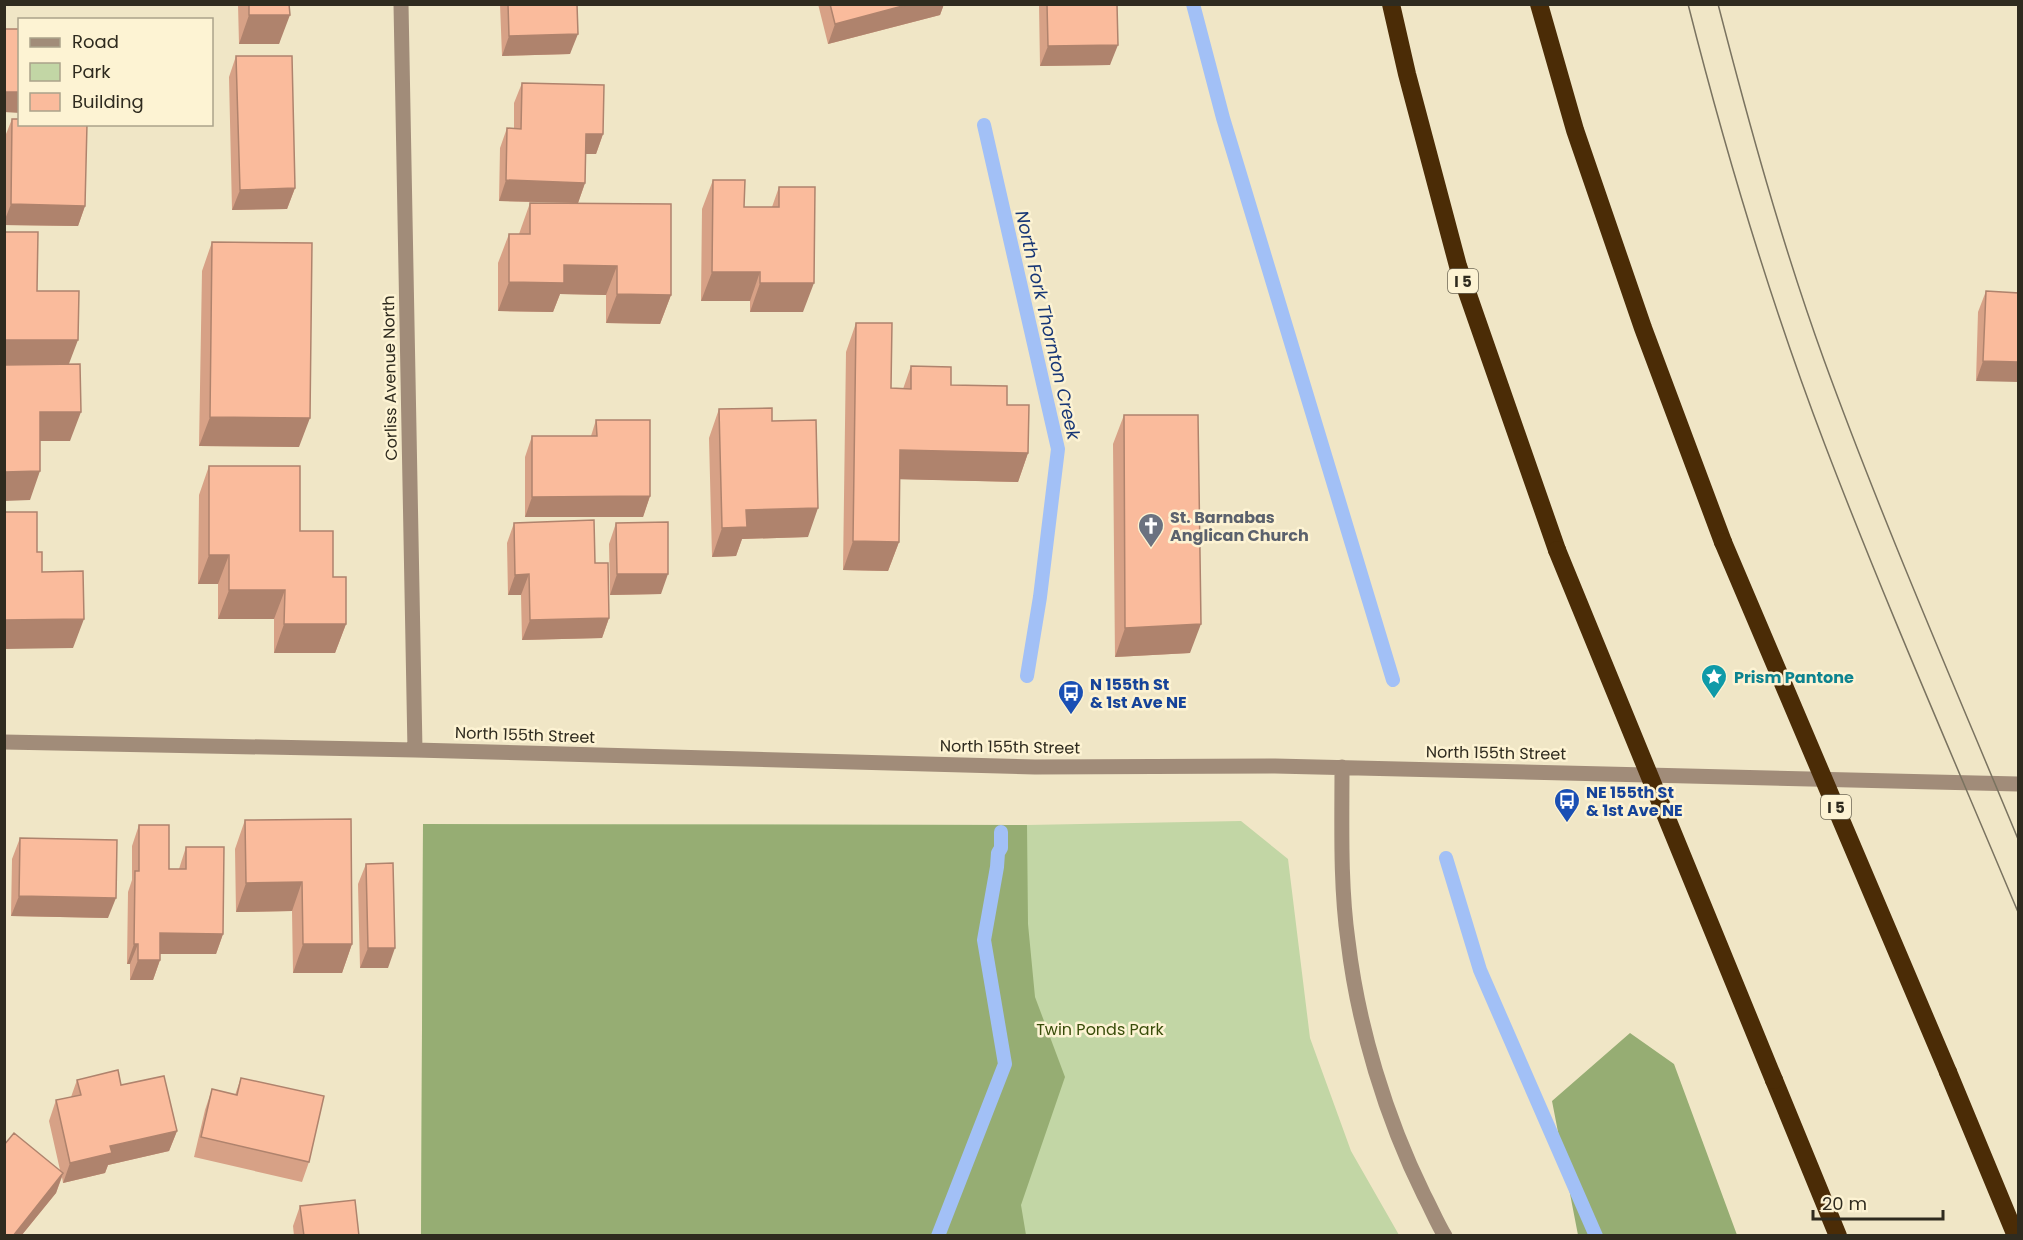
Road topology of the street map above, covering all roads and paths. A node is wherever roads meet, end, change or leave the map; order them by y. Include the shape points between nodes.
1 (401, 4) edge
2 (1391, 4) edge
3 (1539, 4) edge
4 (4, 742) edge
5 (415, 750) junction
6 (1342, 768) junction
7 (2017, 784) edge
8 (1445, 1236) edge
9 (1838, 1236) edge
10 (2016, 1236) edge

1 - 5 street, Corliss Avenue North
2 - 9 highway, I 5, bridge via 1458,266 1557,550
3 - 10 highway, I 5, bridge via 1575,130 1723,542
4 - 5 street, North 155th Street
5 - 6 street, North 155th Street via 1035,767
6 - 7 street, North 155th Street
6 - 8 street via 1347,941 1356,989 1385,1100 1410,1166

